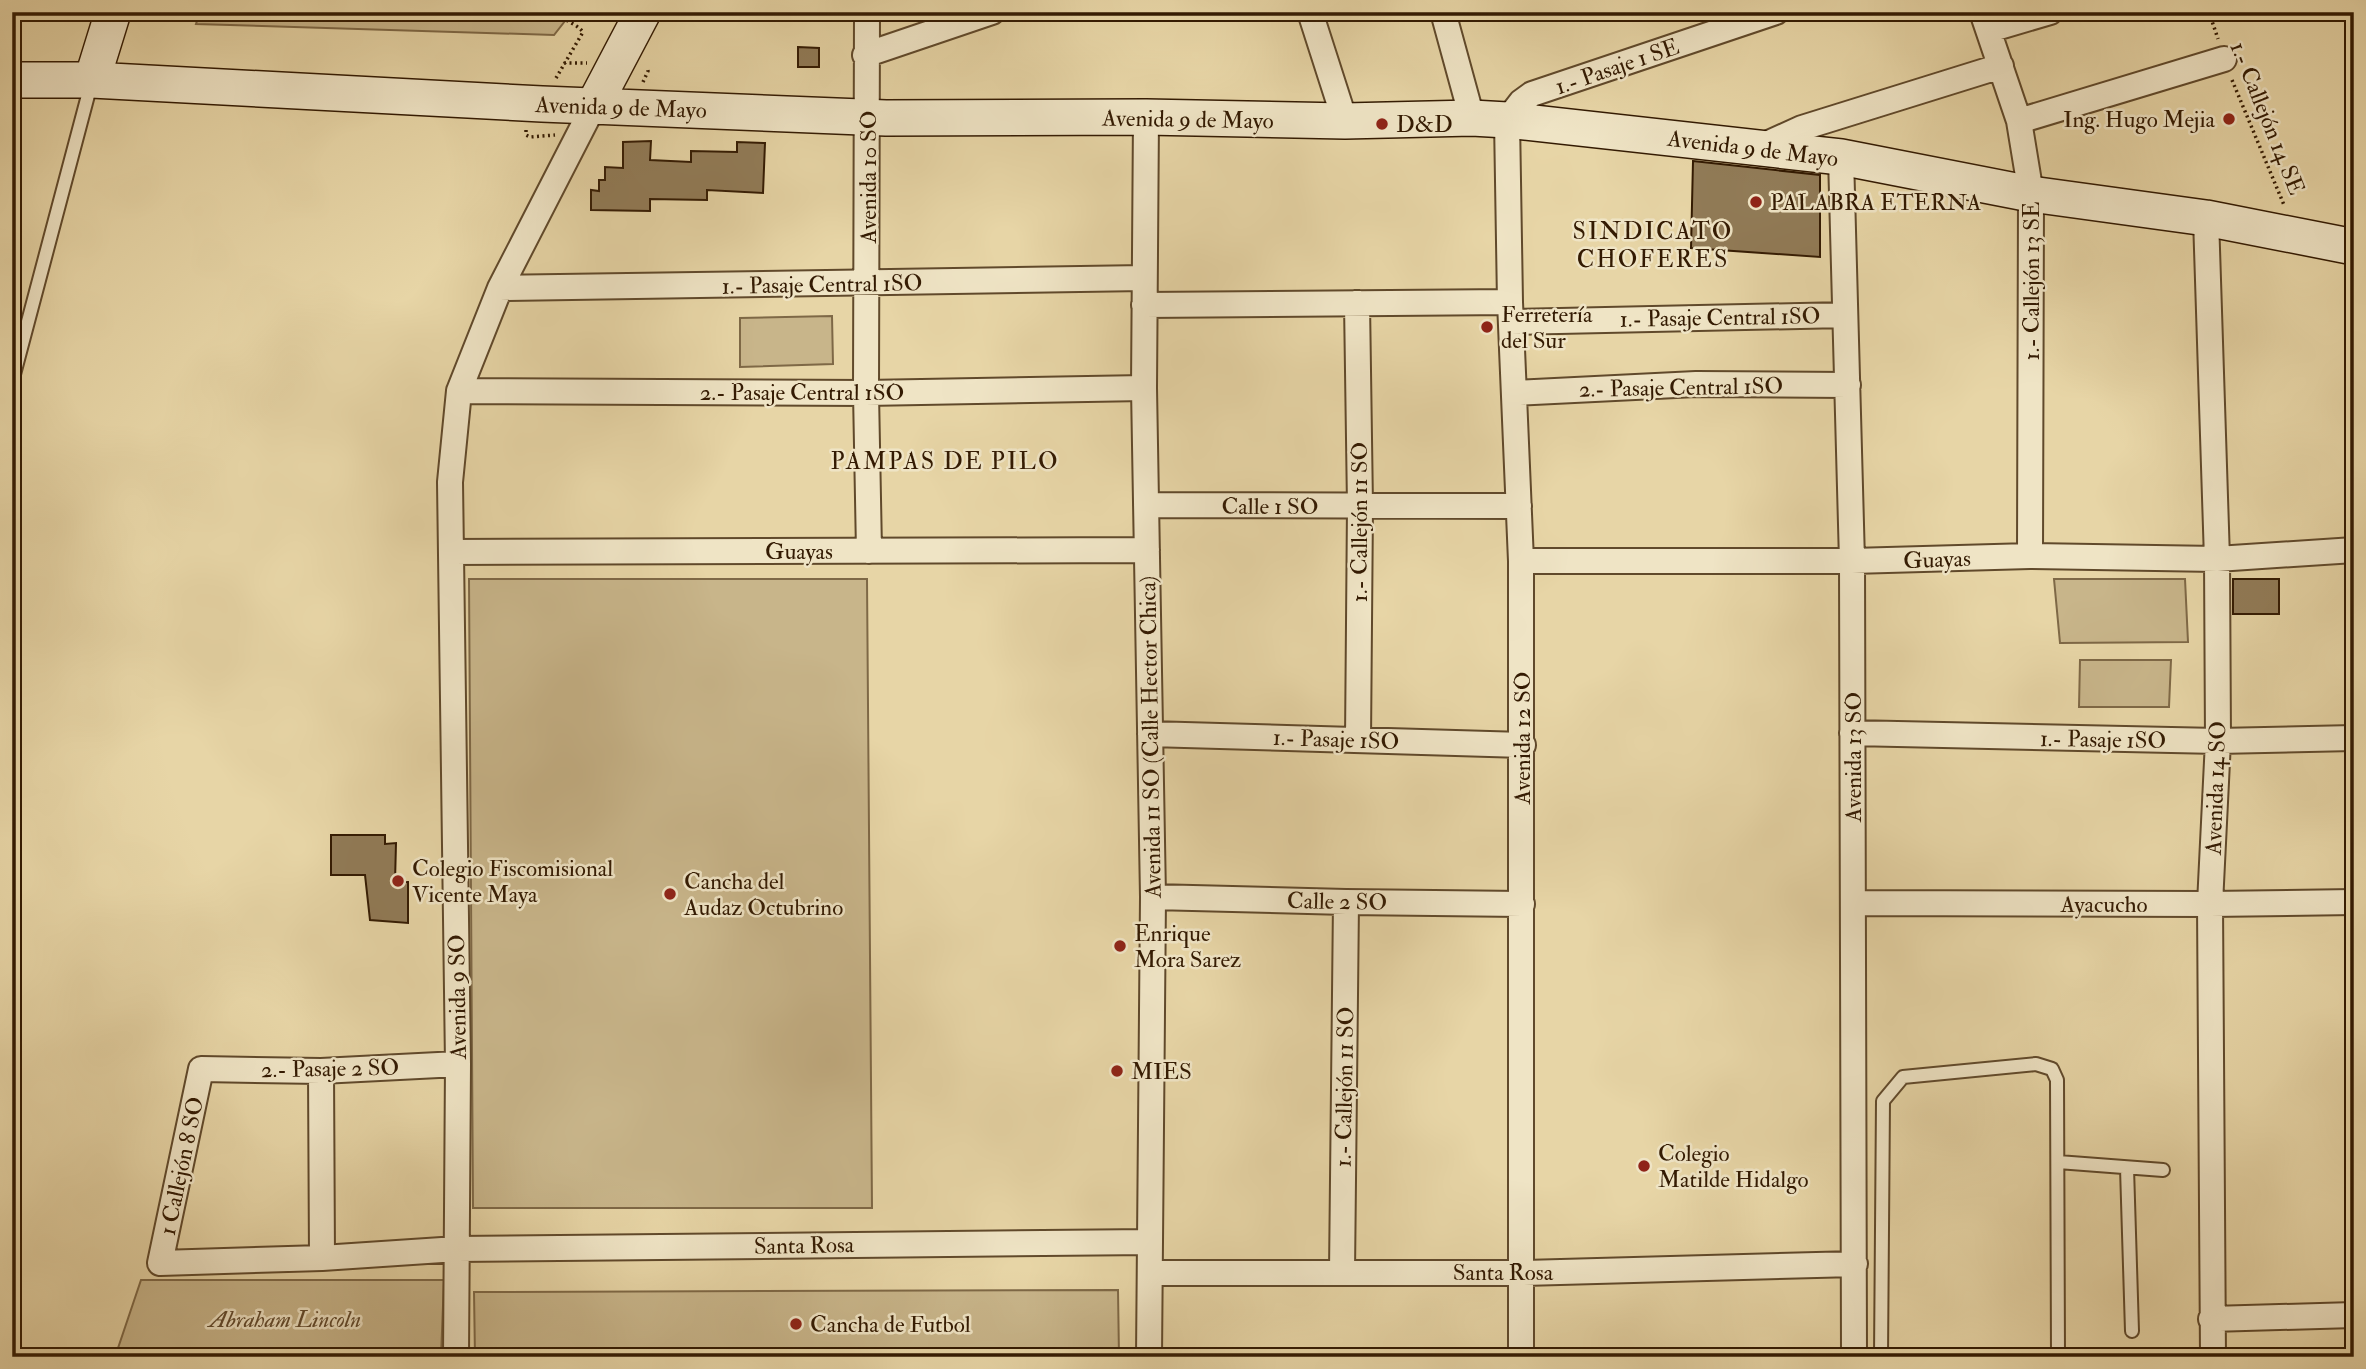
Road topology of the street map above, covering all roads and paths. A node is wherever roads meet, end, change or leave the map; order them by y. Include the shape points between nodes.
1 (113, 12) edge
2 (456, 12) edge
3 (551, 12) edge
4 (559, 12) edge
5 (643, 12) edge
6 (867, 12) edge
7 (992, 12) edge
8 (1310, 12) edge
9 (1443, 12) edge
10 (1776, 12) edge
11 (2050, 12) edge
12 (2209, 12) edge
13 (1986, 21) edge
14 (866, 55) junction
15 (2224, 59) junction
16 (564, 63) dead end
17 (2001, 66) junction
18 (12, 80) edge
19 (92, 80) junction
20 (593, 107) junction
21 (868, 117) junction
22 (1146, 117) junction
23 (1472, 118) junction
24 (1507, 120) junction
25 (1345, 121) junction
26 (2019, 121) junction
27 (1757, 148) junction
28 (1841, 158) junction
29 (2031, 194) junction
30 (2206, 218) junction
31 (2296, 237) junction
32 (2354, 247) edge
33 (1144, 278) junction
34 (867, 283) junction
35 (500, 288) junction
36 (1357, 303) junction
37 (1144, 305) junction
38 (1511, 312) junction
39 (1845, 315) junction
40 (12, 382) edge
41 (1848, 385) junction
42 (1144, 388) junction
43 (459, 391) junction
44 (866, 393) junction
45 (1514, 393) junction
46 (1146, 505) junction
47 (1360, 506) junction
48 (1519, 506) junction
49 (1147, 550) junction
50 (2354, 550) edge
51 (869, 551) junction
52 (451, 552) junction
53 (2030, 556) junction
54 (2217, 559) junction
55 (1521, 561) junction
56 (1852, 561) junction
57 (1852, 733) junction
58 (1150, 734) junction
59 (2354, 738) edge
60 (1358, 740) junction
61 (2218, 741) junction
62 (1523, 745) junction
63 (1153, 897) junction
64 (1346, 902) junction
65 (2354, 902) edge
66 (1854, 903) junction
67 (1522, 904) junction
68 (2210, 904) junction
69 (458, 1064) junction
70 (201, 1069) joint
71 (321, 1071) junction
72 (2058, 1163) junction
73 (2127, 1168) junction
74 (2163, 1170) dead end
75 (1150, 1242) junction
76 (457, 1249) junction
77 (322, 1258) junction
78 (160, 1263) joint
79 (1855, 1265) junction
80 (1342, 1272) junction
81 (1150, 1273) junction
82 (1521, 1273) junction
83 (2354, 1315) edge
84 (2211, 1319) junction
85 (2132, 1331) dead end
86 (456, 1357) edge
87 (1149, 1357) edge
88 (1521, 1357) edge
89 (1854, 1357) edge
90 (1881, 1357) edge
91 (2058, 1357) edge
92 (2213, 1357) edge

1 - 19 street
2 - 3 path via 539,16
4 - 16 path via 583,32
5 - 20 street
6 - 14 street, Avenida 10 SO
7 - 14 street
8 - 25 street
9 - 23 street
10 - 24 street, 1.- Pasaje 1 SE via 1532,94
11 - 13 street
12 - 15 path, 1.- Callejón 14 SE
13 - 17 street, 1.- Callejón 13 SE
14 - 21 street, Avenida 10 SO
15 - 26 street
15 - 31 path, 1.- Callejón 14 SE
17 - 26 street, 1.- Callejón 13 SE
17 - 27 street via 1802,128
18 - 19 street, Avenida 9 de Mayo
19 - 20 street, Avenida 9 de Mayo
19 - 40 lane
20 - 21 street, Avenida 9 de Mayo
20 - 35 street, Avenida 9 SO
21 - 22 street, Avenida 9 de Mayo
21 - 34 street, Avenida 10 SO
22 - 25 street, Avenida 9 de Mayo
22 - 33 street, Avenida 11 SO (Calle Hector Chica)
23 - 24 street, Avenida 9 de Mayo
23 - 25 street, Avenida 9 de Mayo
24 - 27 street, Avenida 9 de Mayo
24 - 38 street, Avenida 12 SO
26 - 29 street, 1.- Callejón 13 SE
27 - 28 street, Avenida 9 de Mayo
28 - 29 street, Avenida 9 de Mayo
28 - 39 street, Avenida 13 SO
29 - 30 street, Avenida 9 de Mayo
29 - 53 street, 1.- Callejón 13 SE
30 - 31 street, Avenida 9 de Mayo
30 - 54 street, Avenida 14 SO
31 - 32 street, Avenida 9 de Mayo
33 - 34 street, 1.- Pasaje Central 1SO
33 - 37 street, Avenida 11 SO (Calle Hector Chica)
34 - 35 street, 1.- Pasaje Central 1SO
34 - 44 street, Avenida 10 SO
35 - 43 street, Avenida 9 SO
36 - 37 street, 1.- Pasaje Central 1SO
36 - 38 street, 1.- Pasaje Central 1SO
36 - 47 street, 1.- Callejón 11 SO
37 - 42 street, Avenida 11 SO (Calle Hector Chica)
38 - 39 street, 1.- Pasaje Central 1SO
38 - 45 street, Avenida 12 SO
39 - 41 street, Avenida 13 SO
41 - 45 street, 2.- Pasaje Central 1SO via 1696,384
41 - 56 street, Avenida 13 SO
42 - 44 street, 2.- Pasaje Central 1SO
42 - 46 street, Avenida 11 SO (Calle Hector Chica)
43 - 44 street, 2.- Pasaje Central 1SO
43 - 52 street, Avenida 9 SO via 450,482
44 - 51 street, Avenida 10 SO
45 - 48 street, Avenida 12 SO
46 - 47 street, Calle 1 SO
46 - 49 street, Avenida 11 SO (Calle Hector Chica)
47 - 48 street, Calle 1 SO
47 - 60 street, 1.- Callejón 11 SO
48 - 55 street, Avenida 12 SO
49 - 51 street, Guayas
49 - 58 street, Avenida 11 SO (Calle Hector Chica)
50 - 54 street, Guayas
51 - 52 street, Guayas
52 - 69 street, Avenida 9 SO
53 - 54 street, Guayas
53 - 56 street, Guayas
54 - 61 street, Avenida 14 SO
55 - 56 street, Guayas
55 - 62 street, Avenida 12 SO
56 - 57 street, Avenida 13 SO
57 - 61 street, 1.- Pasaje 1SO
57 - 66 street, Avenida 13 SO
58 - 60 street, 1.- Pasaje 1SO
58 - 63 street, Avenida 11 SO (Calle Hector Chica)
59 - 61 street, 1.- Pasaje 1SO
60 - 62 street, 1.- Pasaje 1SO
61 - 68 street, Avenida 14 SO
62 - 67 street, Avenida 12 SO
63 - 64 street, Calle 2 SO
63 - 75 street, Avenida 11 SO (Calle Hector Chica)
64 - 67 street, Calle 2 SO
64 - 80 street, 1.- Callejón 11 SO
65 - 68 street, Ayacucho
66 - 68 street, Ayacucho
66 - 79 street, Avenida 13 SO
67 - 82 street, Avenida 12 SO
68 - 84 street, Avenida 14 SO
69 - 71 street, 2.- Pasaje 2 SO
69 - 76 street, Avenida 9 SO
70 - 71 street, 2.- Pasaje 2 SO
70 - 78 street, 1 Callejón 8 SO
71 - 77 street
72 - 73 lane
72 - 90 lane via 2057,1080 2052,1069 2036,1064 1903,1077 1892,1087 1883,1101
72 - 91 lane
73 - 74 lane
73 - 85 lane
75 - 76 street, Santa Rosa
75 - 81 street, Avenida 11 SO (Calle Hector Chica)
76 - 77 street, Santa Rosa
76 - 86 street, Avenida 9 SO
77 - 78 street, Santa Rosa
79 - 82 street, Santa Rosa
79 - 89 street, Avenida 13 SO
80 - 81 street, Santa Rosa
80 - 82 street, Santa Rosa
81 - 87 street, Avenida 11 SO (Calle Hector Chica)
82 - 88 street, Avenida 12 SO
83 - 84 street
84 - 92 street, Avenida 14 SO

